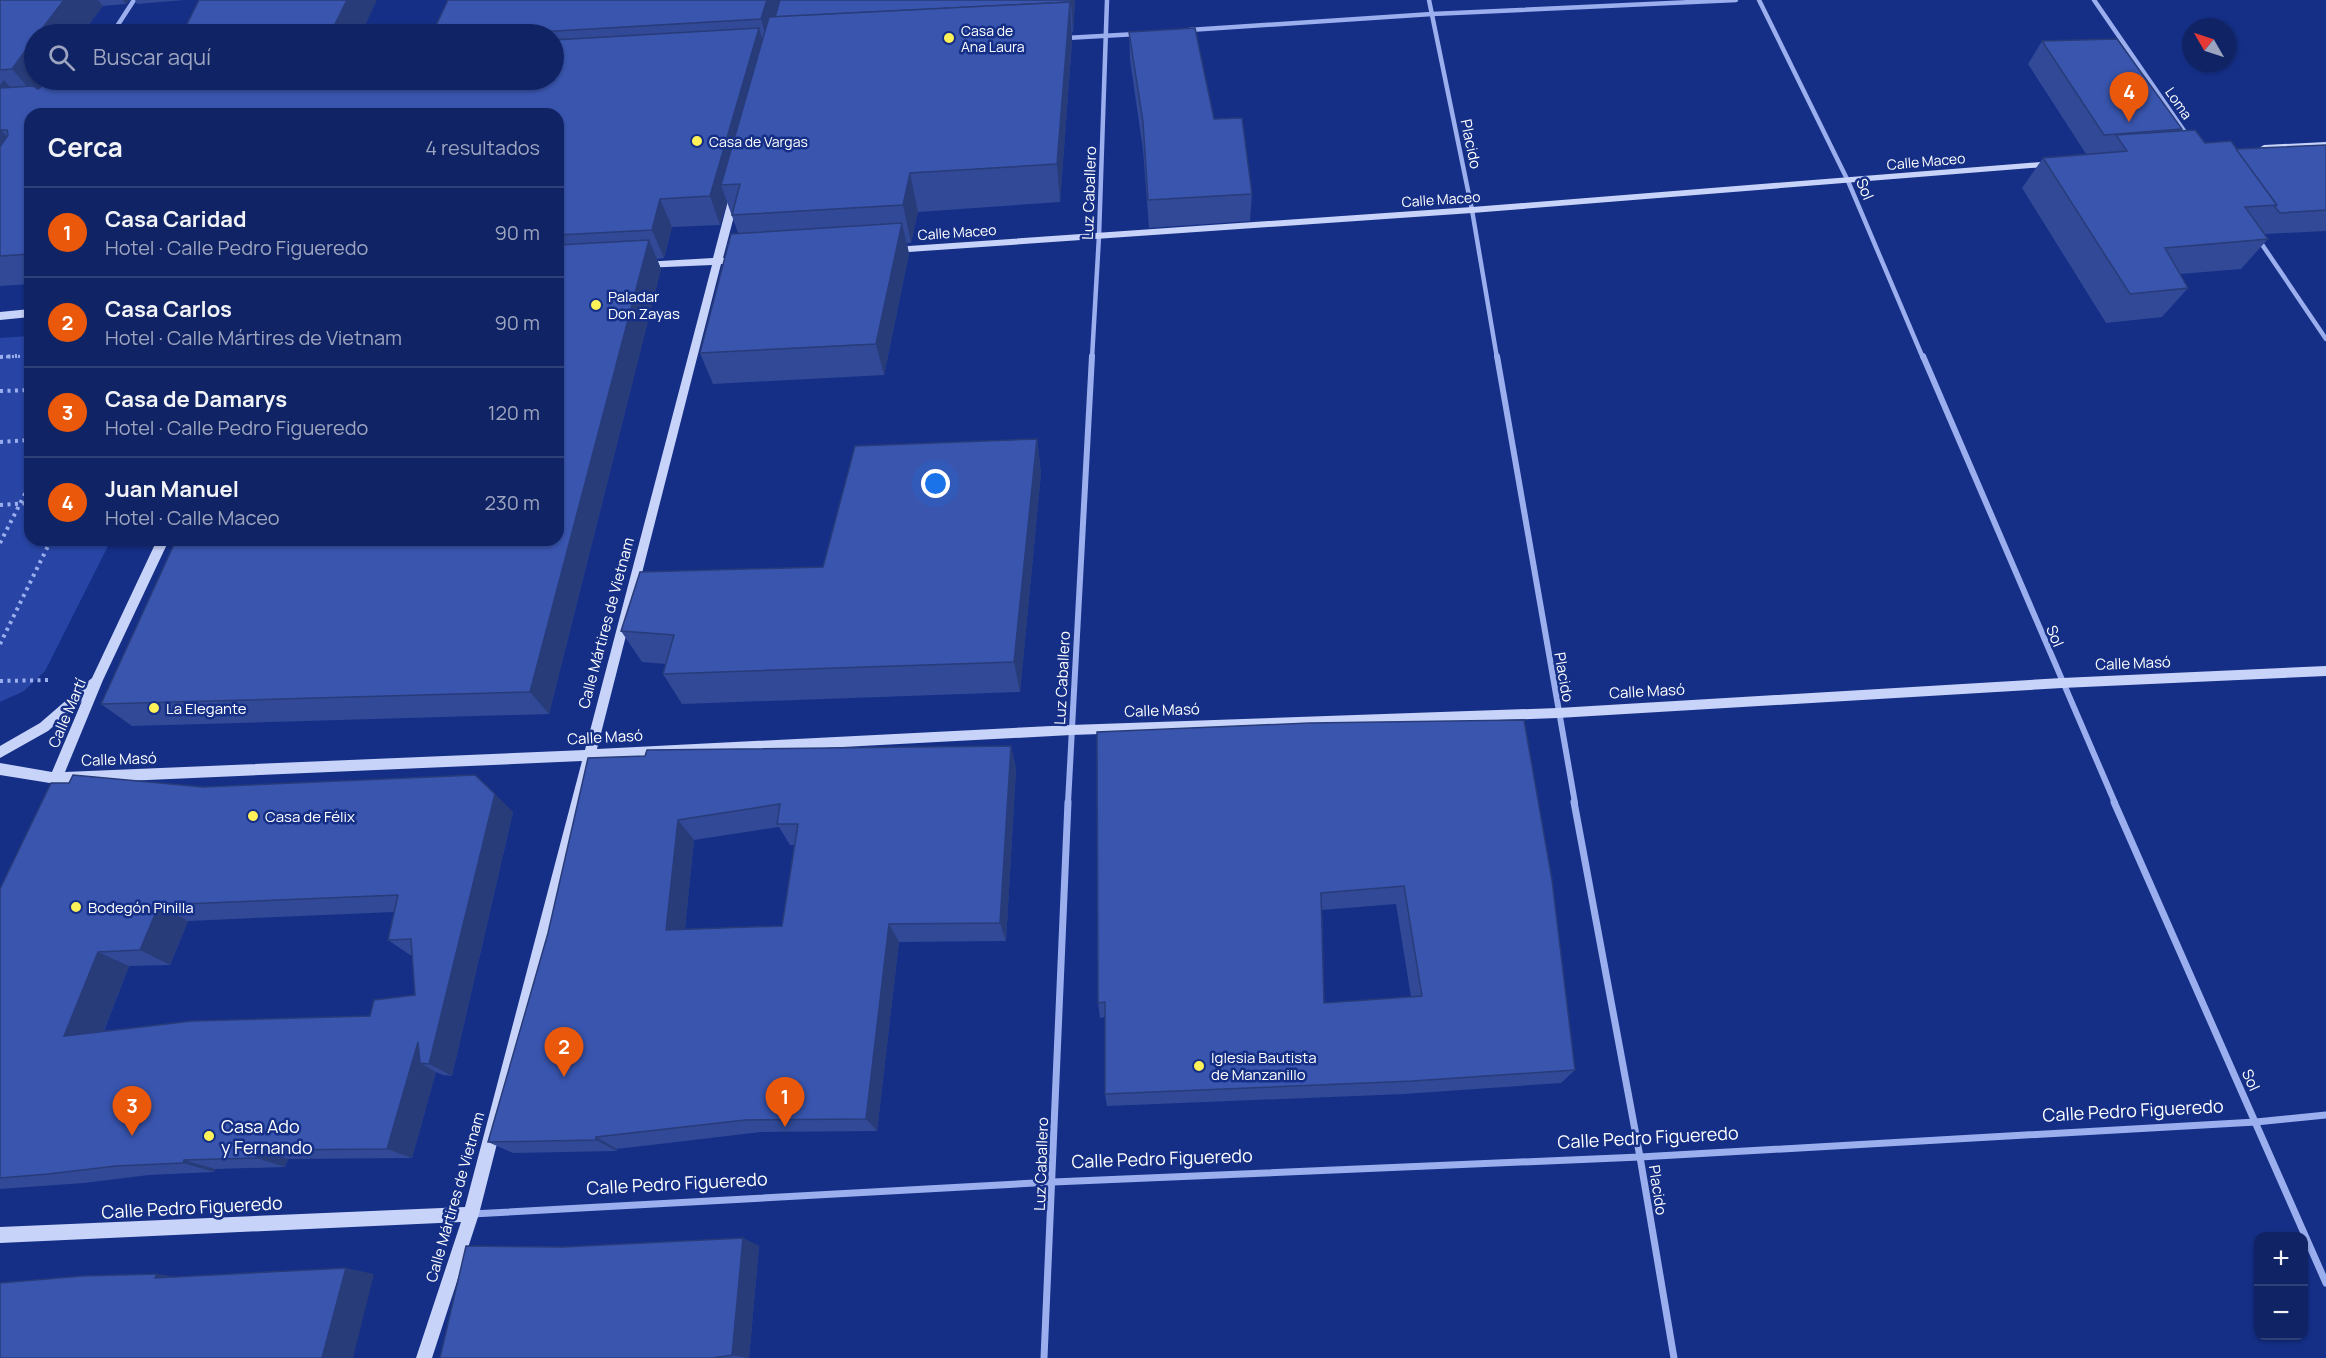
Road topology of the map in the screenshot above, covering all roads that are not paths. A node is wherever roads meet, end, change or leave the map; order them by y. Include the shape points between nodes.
1 (134, 0) edge
2 (1107, 0) edge
3 (1429, 0) edge
4 (1736, 0) edge
5 (1759, 0) edge
6 (2094, 0) edge
7 (1432, 14) junction
8 (118, 24) edge
9 (1188, 30) edge
10 (1141, 33) edge
11 (1106, 36) junction
12 (1059, 38) edge
13 (2192, 143) edge
14 (2326, 144) edge
15 (2257, 149) edge
16 (2059, 164) edge
17 (1848, 181) junction
18 (738, 184) edge
19 (1472, 210) junction
20 (2253, 231) edge
21 (1099, 236) junction
22 (884, 250) edge
23 (753, 259) edge
24 (717, 261) junction
25 (637, 265) edge
26 (24, 314) edge
27 (0, 316) edge
28 (2326, 339) edge
29 (160, 546) edge
30 (2326, 671) edge
31 (97, 680) junction
32 (2062, 682) junction
33 (1558, 713) junction
34 (1071, 730) junction
35 (0, 752) edge
36 (588, 755) junction
37 (0, 769) edge
38 (54, 784) junction
39 (2326, 1115) edge
40 (2256, 1122) junction
41 (1640, 1157) junction
42 (1053, 1182) junction
43 (471, 1214) junction
44 (0, 1235) edge
45 (2326, 1283) edge
46 (423, 1358) edge
47 (1044, 1358) edge
48 (1674, 1358) edge

1 - 8 street
2 - 11 street, Luz Caballero
3 - 7 street, Placido
4 - 7 street
5 - 17 street, Sol
6 - 13 street, Loma
7 - 9 street
7 - 19 street, Placido
10 - 11 street
11 - 12 street
11 - 21 street, Luz Caballero
14 - 15 street
16 - 17 street, Calle Maceo
17 - 19 street, Calle Maceo
17 - 32 street, Sol
18 - 24 street, Calle Mártires de Vietnam
19 - 21 street, Calle Maceo
19 - 33 street, Placido
20 - 28 street
21 - 22 street, Calle Maceo
21 - 34 street, Luz Caballero
23 - 24 street
24 - 25 street
24 - 36 street, Calle Mártires de Vietnam
26 - 27 street
29 - 31 street, Calle Martí
30 - 32 street, Calle Masó
31 - 35 street via 44,727
31 - 38 street, Calle Martí
32 - 33 street, Calle Masó
32 - 40 street, Sol
33 - 34 street, Calle Masó
33 - 41 street, Placido
34 - 36 street, Calle Masó
34 - 42 street, Luz Caballero
36 - 38 street, Calle Masó
36 - 43 street, Calle Mártires de Vietnam
37 - 38 street, Calle Masó
39 - 40 street, Calle Pedro Figueredo
40 - 41 street, Calle Pedro Figueredo
40 - 45 street, Sol
41 - 42 street, Calle Pedro Figueredo
41 - 48 street, Placido
42 - 43 street, Calle Pedro Figueredo
42 - 47 street, Luz Caballero
43 - 44 street, Calle Pedro Figueredo
43 - 46 street, Calle Mártires de Vietnam

